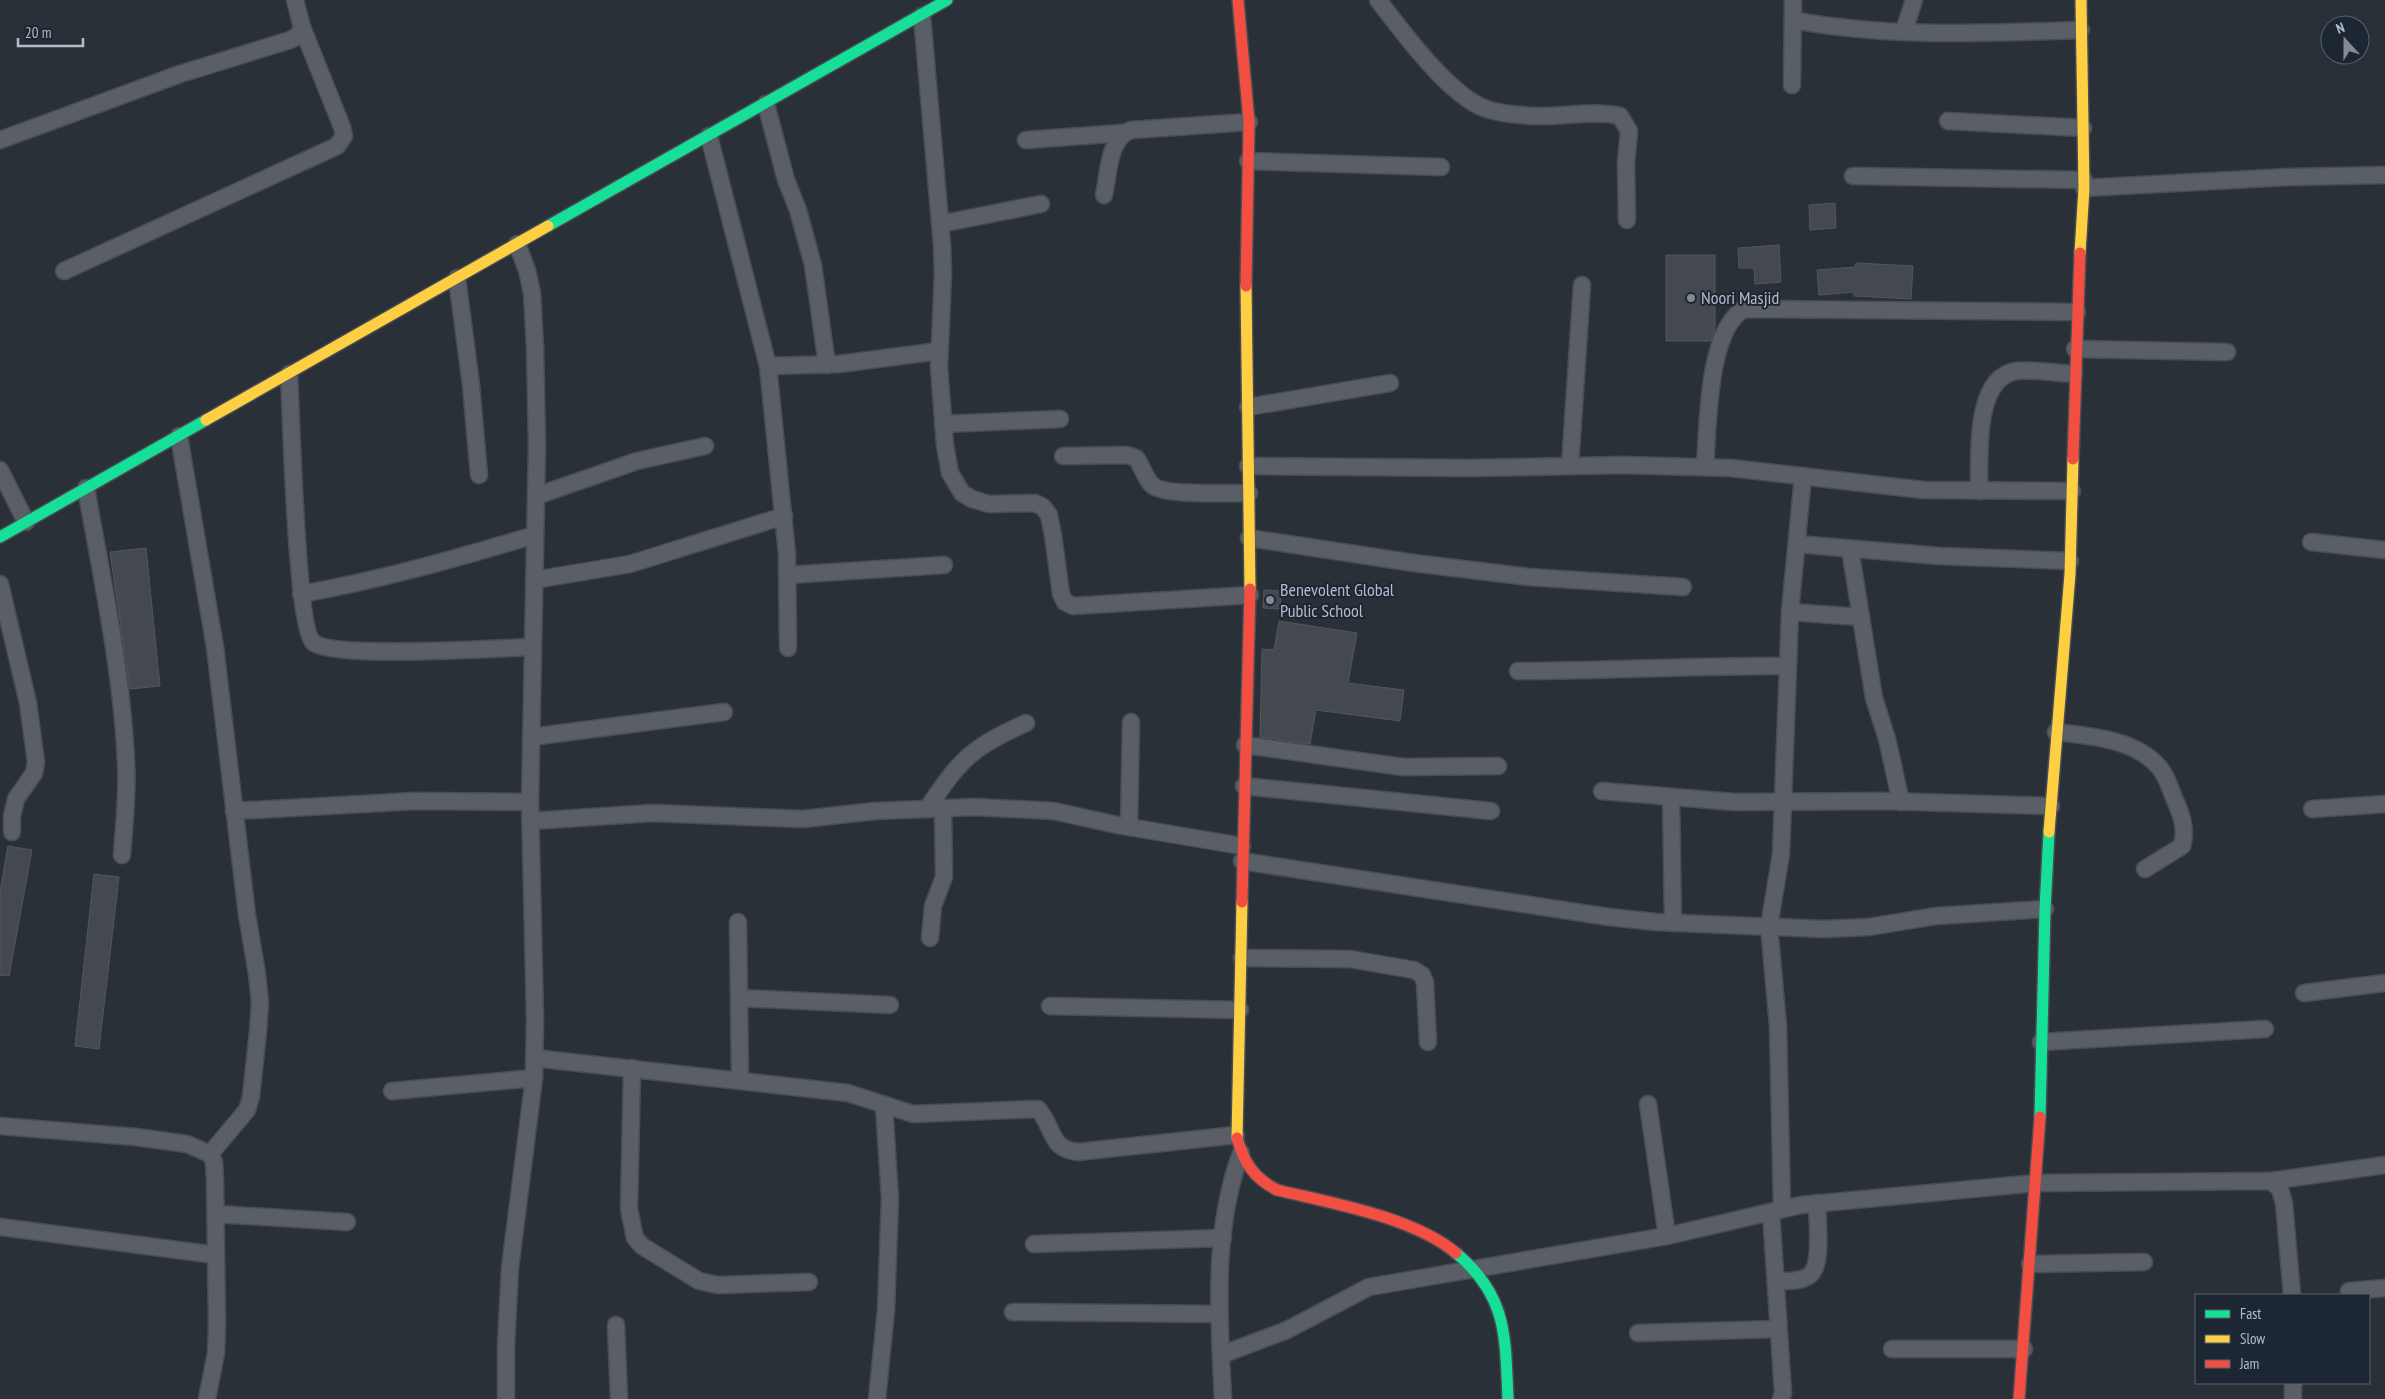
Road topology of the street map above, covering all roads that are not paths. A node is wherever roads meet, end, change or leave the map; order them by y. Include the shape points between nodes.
1 (295, 0) edge
2 (947, 0) edge
3 (1238, 0) edge
4 (1378, 0) edge
5 (1793, 0) edge
6 (1914, 0) edge
7 (2080, 0) edge
8 (922, 16) junction
9 (1793, 20) junction
10 (302, 27) junction
11 (2081, 30) junction
12 (1904, 31) junction
13 (1792, 85) dead end
14 (766, 104) junction
15 (1948, 121) dead end
16 (1249, 122) junction
17 (2083, 128) junction
18 (1122, 133) junction
19 (709, 136) junction
20 (0, 140) edge
21 (1026, 140) dead end
22 (1248, 162) junction
23 (1441, 167) dead end
24 (2385, 175) edge
25 (1852, 176) dead end
26 (2084, 184) junction
27 (1104, 194) dead end
28 (1041, 204) dead end
29 (1627, 220) dead end
30 (940, 224) junction
31 (518, 244) junction
32 (64, 271) dead end
33 (457, 278) junction
34 (1582, 285) dead end
35 (2077, 312) junction
36 (2075, 349) junction
37 (940, 351) junction
38 (2227, 352) dead end
39 (827, 365) junction
40 (768, 366) junction
41 (289, 374) junction
42 (2074, 374) junction
43 (1390, 383) dead end
44 (1248, 407) junction
45 (1060, 419) dead end
46 (943, 424) junction
47 (179, 436) junction
48 (705, 446) dead end
49 (1063, 456) dead end
50 (1248, 466) junction
51 (1570, 466) junction
52 (1705, 468) junction
53 (0, 470) edge
54 (479, 476) dead end
55 (1803, 476) junction
56 (86, 488) junction
57 (1979, 491) junction
58 (2072, 491) junction
59 (1249, 493) junction
60 (536, 496) junction
61 (784, 516) junction
62 (26, 522) junction
63 (535, 535) junction
64 (0, 537) edge
65 (1249, 538) junction
66 (2312, 542) dead end
67 (1797, 544) junction
68 (1850, 549) junction
69 (2385, 550) edge
70 (2070, 561) junction
71 (944, 565) dead end
72 (787, 575) junction
73 (534, 580) junction
74 (0, 584) edge
75 (1683, 587) dead end
76 (301, 594) junction
77 (1250, 595) junction
78 (1790, 612) junction
79 (1860, 617) junction
80 (532, 647) junction
81 (788, 648) dead end
82 (1788, 666) junction
83 (1518, 671) dead end
84 (724, 712) dead end
85 (1131, 722) dead end
86 (1026, 723) dead end
87 (2056, 732) junction
88 (531, 737) junction
89 (1245, 745) junction
90 (1498, 766) dead end
91 (1244, 786) junction
92 (1602, 790) dead end
93 (1671, 797) junction
94 (1785, 800) junction
95 (530, 802) junction
96 (1901, 802) junction
97 (2385, 804) edge
98 (2051, 806) junction
99 (944, 808) junction
100 (927, 809) junction
101 (2312, 809) dead end
102 (234, 811) junction
103 (1491, 811) dead end
104 (531, 821) junction
105 (1129, 827) junction
106 (12, 832) dead end
107 (1242, 853) junction
108 (122, 855) dead end
109 (2144, 869) dead end
110 (2045, 909) junction
111 (738, 922) dead end
112 (1673, 923) junction
113 (1769, 926) junction
114 (930, 938) dead end
115 (1242, 958) junction
116 (2385, 983) edge
117 (2304, 993) dead end
118 (739, 998) junction
119 (890, 1004) dead end
120 (1050, 1006) dead end
121 (1240, 1010) junction
122 (2264, 1029) dead end
123 (1428, 1042) dead end
124 (2042, 1042) junction
125 (534, 1058) junction
126 (632, 1068) junction
127 (534, 1078) junction
128 (740, 1079) junction
129 (392, 1091) dead end
130 (1648, 1104) dead end
131 (884, 1106) junction
132 (0, 1126) edge
133 (1236, 1135) junction
134 (1241, 1153) junction
135 (210, 1154) junction
136 (2385, 1165) edge
137 (2271, 1181) junction
138 (2036, 1183) junction
139 (1817, 1203) junction
140 (1777, 1210) junction
141 (216, 1214) junction
142 (347, 1222) dead end
143 (0, 1227) edge
144 (1667, 1236) junction
145 (1223, 1238) junction
146 (1034, 1244) dead end
147 (216, 1255) junction
148 (2144, 1262) dead end
149 (2030, 1264) junction
150 (1476, 1270) junction
151 (1776, 1281) junction
152 (809, 1282) dead end
153 (2385, 1288) edge
154 (2350, 1291) dead end
155 (2292, 1294) edge
156 (1013, 1312) dead end
157 (1219, 1314) junction
158 (616, 1325) dead end
159 (1778, 1329) junction
160 (1638, 1333) dead end
161 (1892, 1349) dead end
162 (2024, 1349) junction
163 (1221, 1355) junction
164 (2293, 1384) edge
165 (207, 1399) edge
166 (506, 1399) edge
167 (618, 1399) edge
168 (877, 1399) edge
169 (1223, 1399) edge
170 (1508, 1399) edge
171 (1781, 1399) edge
172 (2019, 1399) edge
173 (2293, 1399) edge

1 - 10 street
2 - 8 main road
3 - 16 main road
4 - 29 street via 1417,51 1446,80 1482,107 1526,116 1610,113 1620,116 1629,131
5 - 9 street
6 - 12 street
7 - 11 main road
8 - 14 main road
8 - 30 street
9 - 12 street via 1839,29
9 - 13 street
10 - 20 street via 298,36 290,40 180,74
10 - 32 street via 342,127 344,136 337,146
11 - 12 street
11 - 17 main road
14 - 19 main road
14 - 39 street via 813,265
15 - 17 street
16 - 18 street
16 - 22 main road
17 - 26 main road
18 - 21 street
18 - 27 street via 1116,139
19 - 31 main road
19 - 40 street
22 - 23 street
22 - 44 main road
24 - 26 street
25 - 26 street
26 - 35 main road
28 - 30 street
30 - 37 street via 943,273
31 - 33 main road
31 - 60 street via 532,293
33 - 41 main road
33 - 54 street
34 - 51 street
35 - 36 main road
35 - 52 street via 1744,308 1730,322 1714,366
36 - 38 street
36 - 42 main road
37 - 39 street
37 - 46 street
39 - 40 street
40 - 61 street
41 - 47 main road
41 - 76 street
42 - 57 street via 2016,371 1993,385 1982,424
42 - 58 main road
43 - 44 street
44 - 50 main road
45 - 46 street
46 - 77 street via 950,472 962,493 988,504 1035,504 1043,507 1052,528 1061,594 1065,602 1073,606
47 - 56 main road
47 - 102 street via 216,647
48 - 60 street via 637,461
49 - 59 street via 1127,455 1136,458 1151,484 1158,489
50 - 51 street
50 - 59 main road
51 - 52 street
52 - 55 street
53 - 62 street
55 - 57 street via 1923,490
55 - 67 street
56 - 62 main road
56 - 108 street via 124,732 126,766
57 - 58 street
58 - 70 main road
59 - 65 main road
60 - 63 street
61 - 72 street
61 - 73 street via 630,564
62 - 64 main road
63 - 73 street
63 - 76 street via 438,564
65 - 75 street via 1529,577
65 - 77 main road
66 - 69 street
67 - 68 street
67 - 78 street
68 - 70 street
68 - 79 street
70 - 87 main road
71 - 72 street
72 - 81 street
73 - 80 street
74 - 106 street via 28,703 36,762 34,774 16,799
76 - 80 street via 308,635 314,643 324,647 372,652
77 - 89 main road
78 - 79 street
78 - 82 street
79 - 96 street via 1874,698
80 - 88 street
82 - 83 street
82 - 94 street
84 - 88 street
85 - 105 street
86 - 100 street via 971,752 960,762
87 - 98 main road
87 - 109 street via 2110,740 2140,753 2159,766 2182,816 2184,838 2182,846
88 - 95 street
89 - 90 street via 1403,766
89 - 91 main road
91 - 103 street
91 - 107 main road
92 - 93 street
93 - 94 street via 1734,802
93 - 112 street
94 - 96 street
94 - 113 street via 1781,854
95 - 102 street via 415,801
95 - 104 street
96 - 98 street
97 - 101 street
98 - 110 main road
99 - 100 street
99 - 105 street via 1054,811
99 - 114 street via 944,877 934,906
100 - 104 street via 803,819 653,813
102 - 135 street via 257,974 260,1002 258,1031 247,1110
104 - 125 street
105 - 107 street
107 - 112 street via 1609,917
107 - 115 main road
110 - 113 street via 1936,916 1846,928
110 - 124 main road
111 - 118 street
112 - 113 street
113 - 140 street via 1778,1026
115 - 121 main road
115 - 123 street via 1350,959 1414,970 1422,975 1425,982
116 - 117 street
118 - 119 street
118 - 128 street
120 - 121 street
121 - 133 main road
122 - 124 street
124 - 138 main road
125 - 126 street
125 - 127 street
126 - 128 street
126 - 152 street via 629,1209 635,1238 642,1246 699,1281 718,1285
127 - 129 street
127 - 166 street via 510,1268
128 - 131 street via 848,1093
130 - 144 street
131 - 133 street via 913,1114 1038,1109 1050,1125 1059,1146 1066,1151 1078,1152
131 - 168 street via 890,1198 886,1310
132 - 135 street via 145,1138 187,1144
133 - 134 main road
134 - 145 street via 1230,1183
134 - 150 main road via 1251,1174 1261,1183 1398,1223 1448,1247
135 - 141 street via 214,1162
136 - 137 street
137 - 138 street
137 - 155 street via 2280,1189 2284,1203
138 - 139 street
138 - 149 main road
139 - 140 street
139 - 151 street via 1816,1268 1802,1279
140 - 144 street
140 - 151 street
141 - 142 street
141 - 147 street
143 - 147 street
144 - 150 street
145 - 146 street
145 - 157 street
147 - 165 street via 216,1353
148 - 149 street
149 - 162 main road
150 - 163 street via 1369,1288 1287,1330
150 - 170 main road via 1491,1291 1499,1316
151 - 159 street
153 - 154 street
156 - 157 street
157 - 163 street
158 - 167 street
159 - 160 street
159 - 171 street
161 - 162 street
162 - 172 main road
163 - 169 street
164 - 173 street

